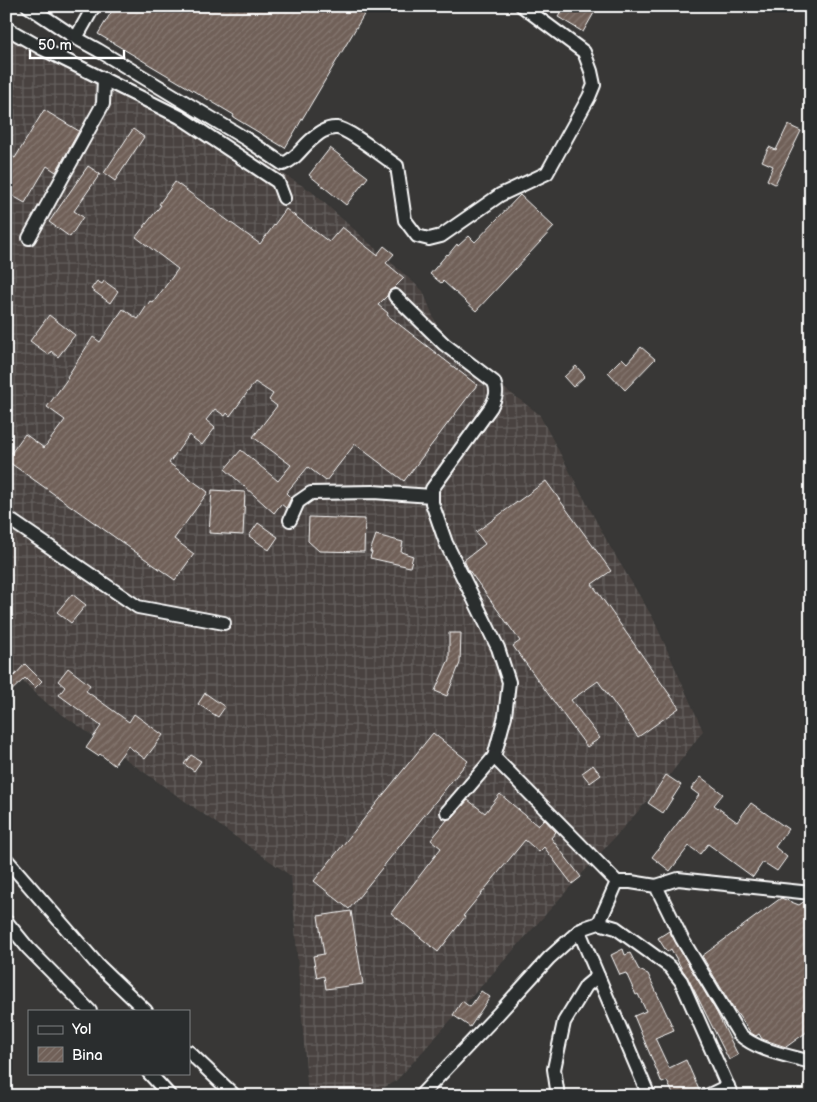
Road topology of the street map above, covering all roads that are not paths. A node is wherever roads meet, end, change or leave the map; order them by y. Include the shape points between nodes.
1 (28, 6) edge
2 (94, 6) edge
3 (522, 6) edge
4 (6, 28) edge
5 (76, 38) junction
6 (104, 79) junction
7 (284, 198) dead end
8 (30, 238) dead end
9 (395, 296) dead end
10 (432, 496) junction
11 (6, 517) edge
12 (290, 520) dead end
13 (224, 622) dead end
14 (494, 757) junction
15 (447, 812) dead end
16 (6, 859) edge
17 (618, 882) junction
18 (656, 886) junction
19 (811, 893) edge
20 (6, 920) edge
21 (599, 923) junction
22 (579, 931) junction
23 (598, 976) junction
24 (89, 1010) edge
25 (145, 1010) edge
26 (190, 1053) edge
27 (811, 1062) edge
28 (150, 1074) edge
29 (730, 1091) edge
30 (170, 1096) edge
31 (235, 1096) edge
32 (420, 1096) edge
33 (558, 1096) edge
34 (650, 1096) edge
35 (707, 1096) edge

1 - 5 street
2 - 5 street
3 - 5 street via 584,52 594,85 547,173 500,195 441,236 429,238 417,236 405,220 397,166 339,128 324,130 293,161 284,164
4 - 6 street
6 - 7 street via 188,122 278,182
6 - 8 street via 103,104
9 - 10 street via 444,344 494,382 497,389 491,407 432,489
10 - 12 street via 373,492 311,493 298,502
10 - 14 street via 446,543 498,648 509,682 506,716
11 - 13 street via 138,608
14 - 15 street
14 - 17 street
16 - 25 street via 97,964
17 - 18 street
17 - 21 street
18 - 19 street via 678,879
18 - 27 street via 682,940 739,1034 760,1048
20 - 24 street via 28,948
21 - 22 street
21 - 29 street via 616,928 670,967 681,981
22 - 23 street
22 - 32 street via 549,958
23 - 33 street via 586,986 564,1022 554,1069
23 - 34 street
26 - 31 street
28 - 30 street
29 - 35 street

